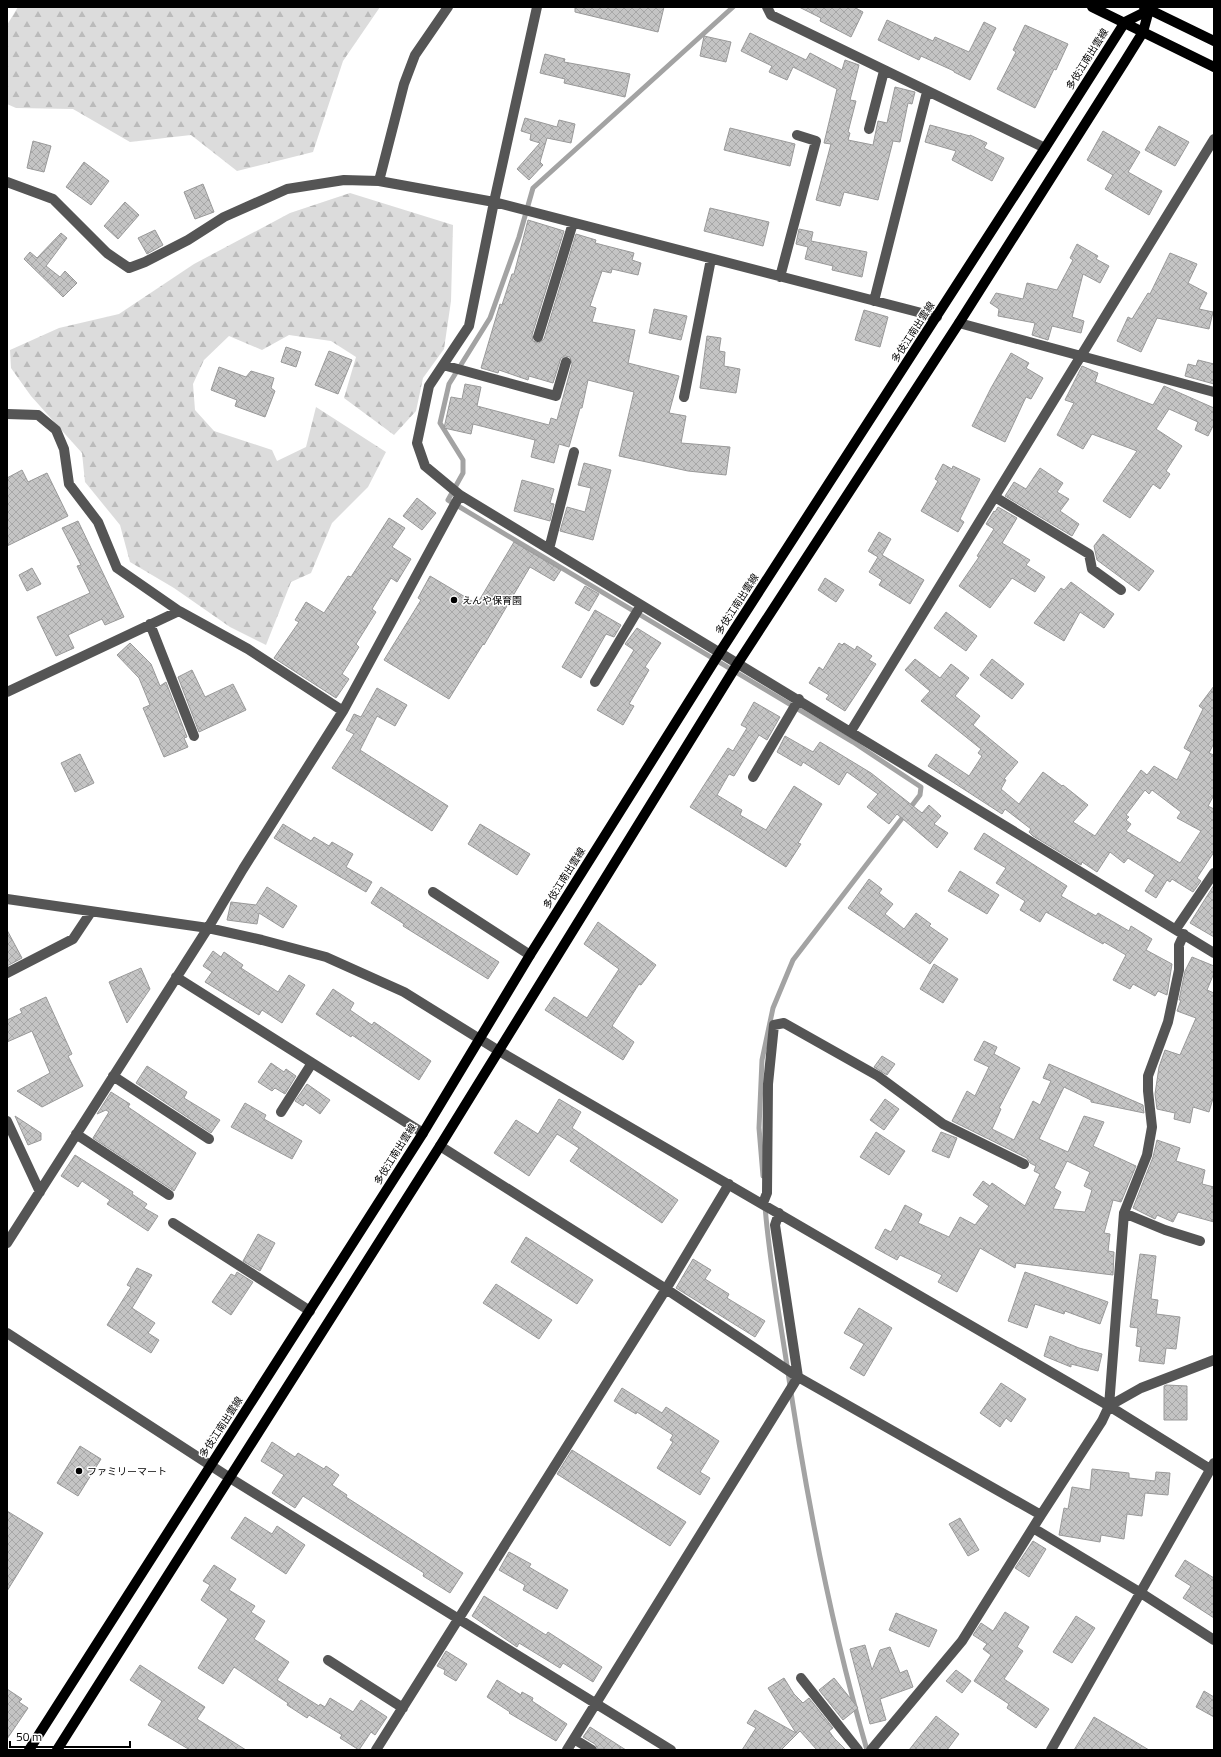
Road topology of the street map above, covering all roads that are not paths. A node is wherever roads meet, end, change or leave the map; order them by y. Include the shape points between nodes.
1 (448, 7) edge
2 (537, 7) edge
3 (767, 7) edge
4 (1092, 7) edge
5 (1148, 8) edge
6 (1124, 22) junction
7 (1143, 32) junction
8 (1214, 41) edge
9 (1214, 67) edge
10 (884, 71) junction
11 (927, 92) junction
12 (869, 129) dead end
13 (797, 135) dead end
14 (1214, 139) edge
15 (1045, 148) junction
16 (379, 181) junction
17 (7, 182) edge
18 (494, 202) junction
19 (573, 222) junction
20 (711, 258) junction
21 (780, 276) junction
22 (874, 301) junction
23 (937, 317) junction
24 (959, 323) junction
25 (538, 337) dead end
26 (1080, 357) junction
27 (566, 362) dead end
28 (443, 365) junction
29 (1214, 392) edge
30 (684, 397) dead end
31 (7, 414) edge
32 (574, 452) dead end
33 (460, 495) junction
34 (995, 497) junction
35 (549, 549) junction
36 (1121, 590) dead end
37 (641, 605) junction
38 (179, 611) junction
39 (150, 624) junction
40 (720, 652) junction
41 (738, 663) junction
42 (595, 682) dead end
43 (7, 692) edge
44 (799, 699) junction
45 (343, 711) junction
46 (851, 731) junction
47 (194, 736) dead end
48 (753, 777) dead end
49 (1214, 874) edge
50 (433, 892) dead end
51 (7, 899) edge
52 (91, 912) junction
53 (208, 928) junction
54 (1180, 932) junction
55 (1214, 953) edge
56 (530, 955) junction
57 (7, 973) edge
58 (176, 977) junction
59 (479, 1039) junction
60 (499, 1051) junction
61 (312, 1063) junction
62 (113, 1076) junction
63 (281, 1112) dead end
64 (7, 1121) edge
65 (423, 1133) junction
66 (76, 1134) junction
67 (209, 1139) dead end
68 (440, 1146) junction
69 (1024, 1164) dead end
70 (729, 1184) junction
71 (40, 1192) junction
72 (169, 1195) dead end
73 (763, 1203) junction
74 (779, 1213) junction
75 (1124, 1213) junction
76 (173, 1223) dead end
77 (1200, 1241) dead end
78 (7, 1243) edge
79 (666, 1289) junction
80 (310, 1311) junction
81 (7, 1333) edge
82 (1214, 1360) edge
83 (798, 1377) junction
84 (1109, 1406) junction
85 (210, 1466) junction
86 (1212, 1466) edge
87 (230, 1478) junction
88 (1041, 1515) junction
89 (1033, 1528) junction
90 (1141, 1593) junction
91 (459, 1619) junction
92 (1214, 1640) edge
93 (328, 1660) dead end
94 (800, 1678) dead end
95 (597, 1704) junction
96 (403, 1708) junction
97 (574, 1739) junction
98 (29, 1750) edge
99 (57, 1750) edge
100 (376, 1750) edge
101 (567, 1750) edge
102 (592, 1750) edge
103 (671, 1750) edge
104 (858, 1750) edge
105 (871, 1750) edge
106 (1051, 1750) edge

1 - 16 street via 416,54 404,84
2 - 18 street
3 - 10 street via 771,15
4 - 6 main road
5 - 6 main road
5 - 7 main road
5 - 8 main road
6 - 7 main road
6 - 15 main road, 多伎江南出雲線
7 - 9 main road
7 - 24 main road
10 - 11 street
10 - 12 street
11 - 15 street
11 - 22 street
13 - 21 street via 816,141
14 - 26 street
15 - 23 main road, 多伎江南出雲線
16 - 17 street via 344,180 286,189 224,217 188,240 129,268 107,253 53,199
16 - 18 street
18 - 19 street
18 - 28 street via 469,326
19 - 20 street
19 - 25 street
20 - 21 street
20 - 30 street
21 - 22 street
22 - 23 street
23 - 40 main road, 多伎江南出雲線
24 - 26 street
24 - 41 main road
26 - 29 street
26 - 34 street
27 - 28 street via 556,396
28 - 33 street via 429,386 417,443 425,466
31 - 38 street via 38,416 56,430 64,449 69,484 98,522 117,568
32 - 35 street
33 - 35 street
33 - 45 street
34 - 36 street via 1089,554 1092,569
34 - 46 street
35 - 37 street
37 - 40 street
37 - 42 street
38 - 39 street
38 - 45 street via 248,649
39 - 43 street
39 - 47 street
40 - 41 street
40 - 56 main road, 多伎江南出雲線
41 - 44 street
41 - 60 main road
44 - 46 street
44 - 48 street
45 - 53 street
46 - 54 street
49 - 54 street
50 - 56 street
51 - 52 street
52 - 53 street
52 - 57 street via 73,939
53 - 58 street
53 - 59 street via 326,957 404,992
54 - 55 street
54 - 75 street via 1179,970 1168,1022 1148,1076 1152,1127 1147,1155
56 - 59 main road, 多伎江南出雲線
58 - 61 street
58 - 62 street
59 - 60 street
59 - 65 main road, 多伎江南出雲線
60 - 68 main road
60 - 70 street
61 - 63 street
61 - 65 street
62 - 66 street
62 - 67 street
64 - 71 street
65 - 80 main road, 多伎江南出雲線
66 - 71 street
66 - 72 street
68 - 79 street
68 - 87 main road
69 - 73 street via 943,1124 878,1076 784,1023 774,1025 768,1084 767,1193
70 - 73 street
70 - 79 street
71 - 78 street
73 - 74 street
74 - 83 street via 775,1224
74 - 84 street
75 - 77 street
75 - 84 street
76 - 80 street
79 - 83 street
79 - 91 street
80 - 85 main road, 多伎江南出雲線
81 - 85 street
82 - 84 street via 1141,1388
83 - 88 street
83 - 95 street
84 - 86 street
84 - 88 street via 1102,1421
85 - 87 street
85 - 98 main road, 多伎江南出雲線
86 - 90 street
87 - 91 street
87 - 99 main road
88 - 89 street
89 - 90 street
89 - 105 street via 962,1641
90 - 92 street
90 - 106 street
91 - 95 street
91 - 96 street
93 - 96 street
94 - 104 street
95 - 97 street
95 - 103 street
96 - 100 street
97 - 101 street
97 - 102 street

